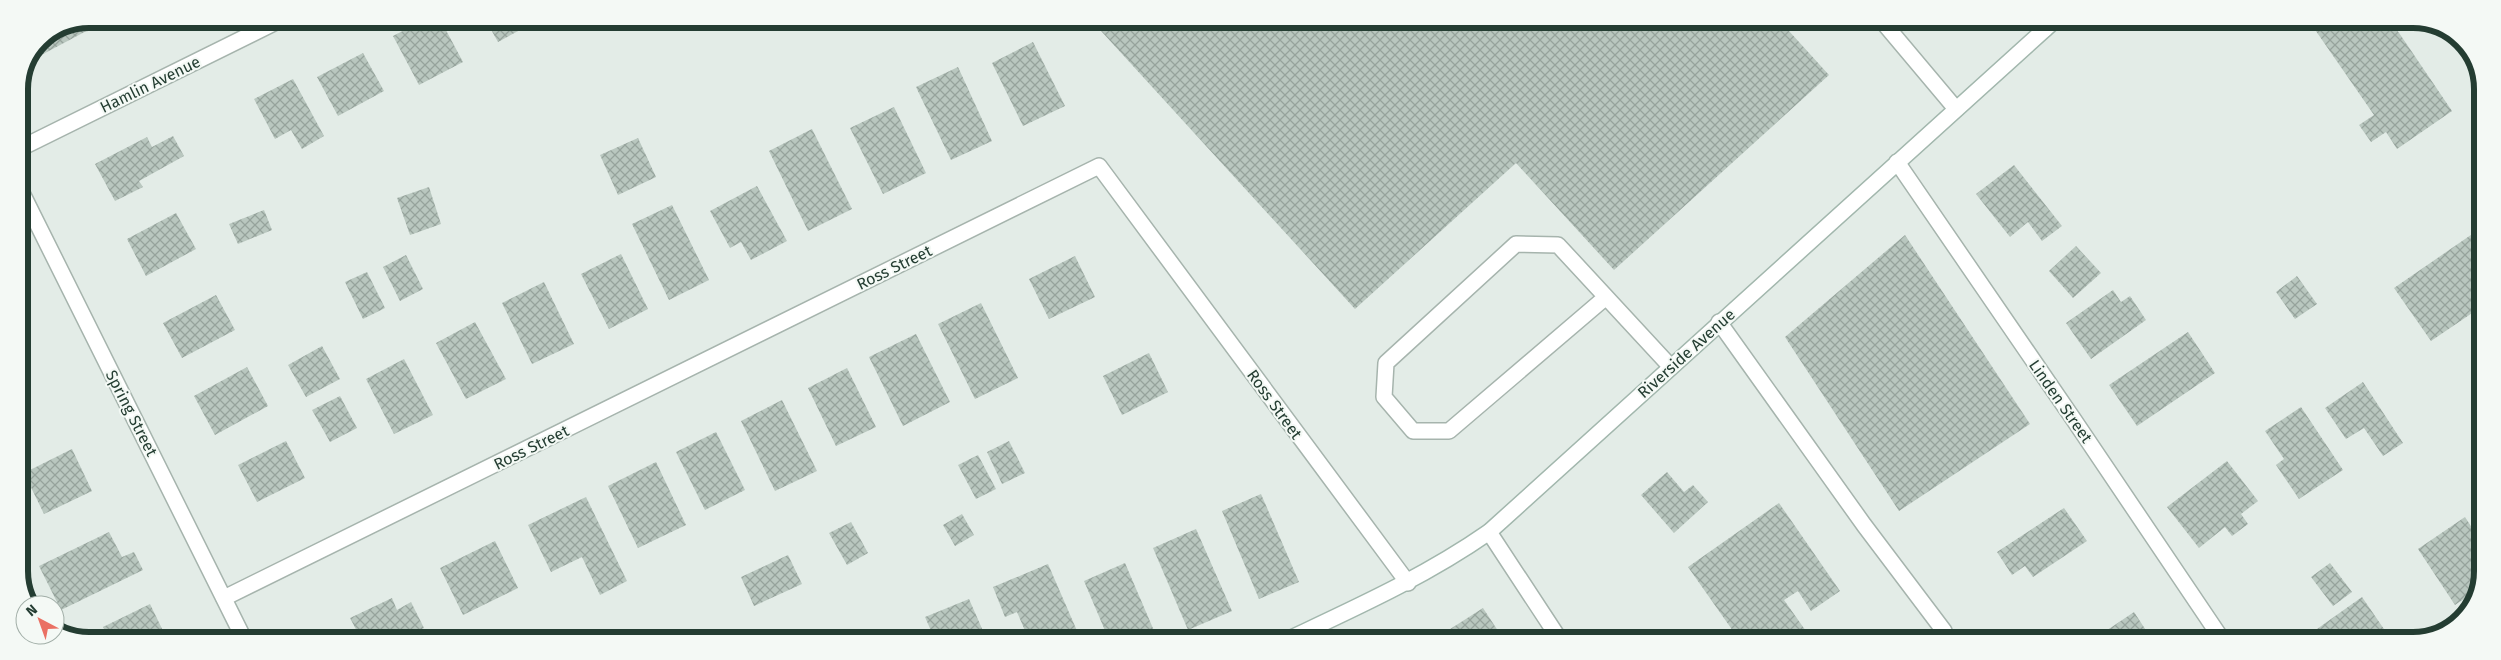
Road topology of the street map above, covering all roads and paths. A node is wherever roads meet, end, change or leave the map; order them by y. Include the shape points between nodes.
1 (264, 28) edge
2 (1889, 28) edge
3 (2040, 28) edge
4 (1956, 109) junction
5 (28, 145) edge
6 (1897, 162) junction
7 (28, 205) edge
8 (1606, 297) junction
9 (1720, 322) junction
10 (1670, 366) junction
11 (1489, 532) junction
12 (1408, 583) junction
13 (224, 598) junction
14 (1944, 631) dead end
15 (241, 632) edge
16 (1304, 632) edge
17 (1555, 632) edge
18 (2217, 632) edge

1 - 5 street, Hamlin Avenue
2 - 4 street
3 - 4 street, Riverside Avenue
4 - 6 street, Riverside Avenue
6 - 9 street, Riverside Avenue
6 - 18 street, Linden Street
7 - 13 street, Spring Street
8 - 8 street via 1558,244 1516,244 1386,362 1384,397 1413,431 1449,431
8 - 10 street
9 - 10 street, Riverside Avenue
9 - 14 street via 1864,525
10 - 11 street, Riverside Avenue
11 - 12 street, Riverside Avenue
11 - 17 street
12 - 13 street, Ross Street via 1099,166
12 - 16 street, Riverside Avenue
13 - 15 street, Spring Street

